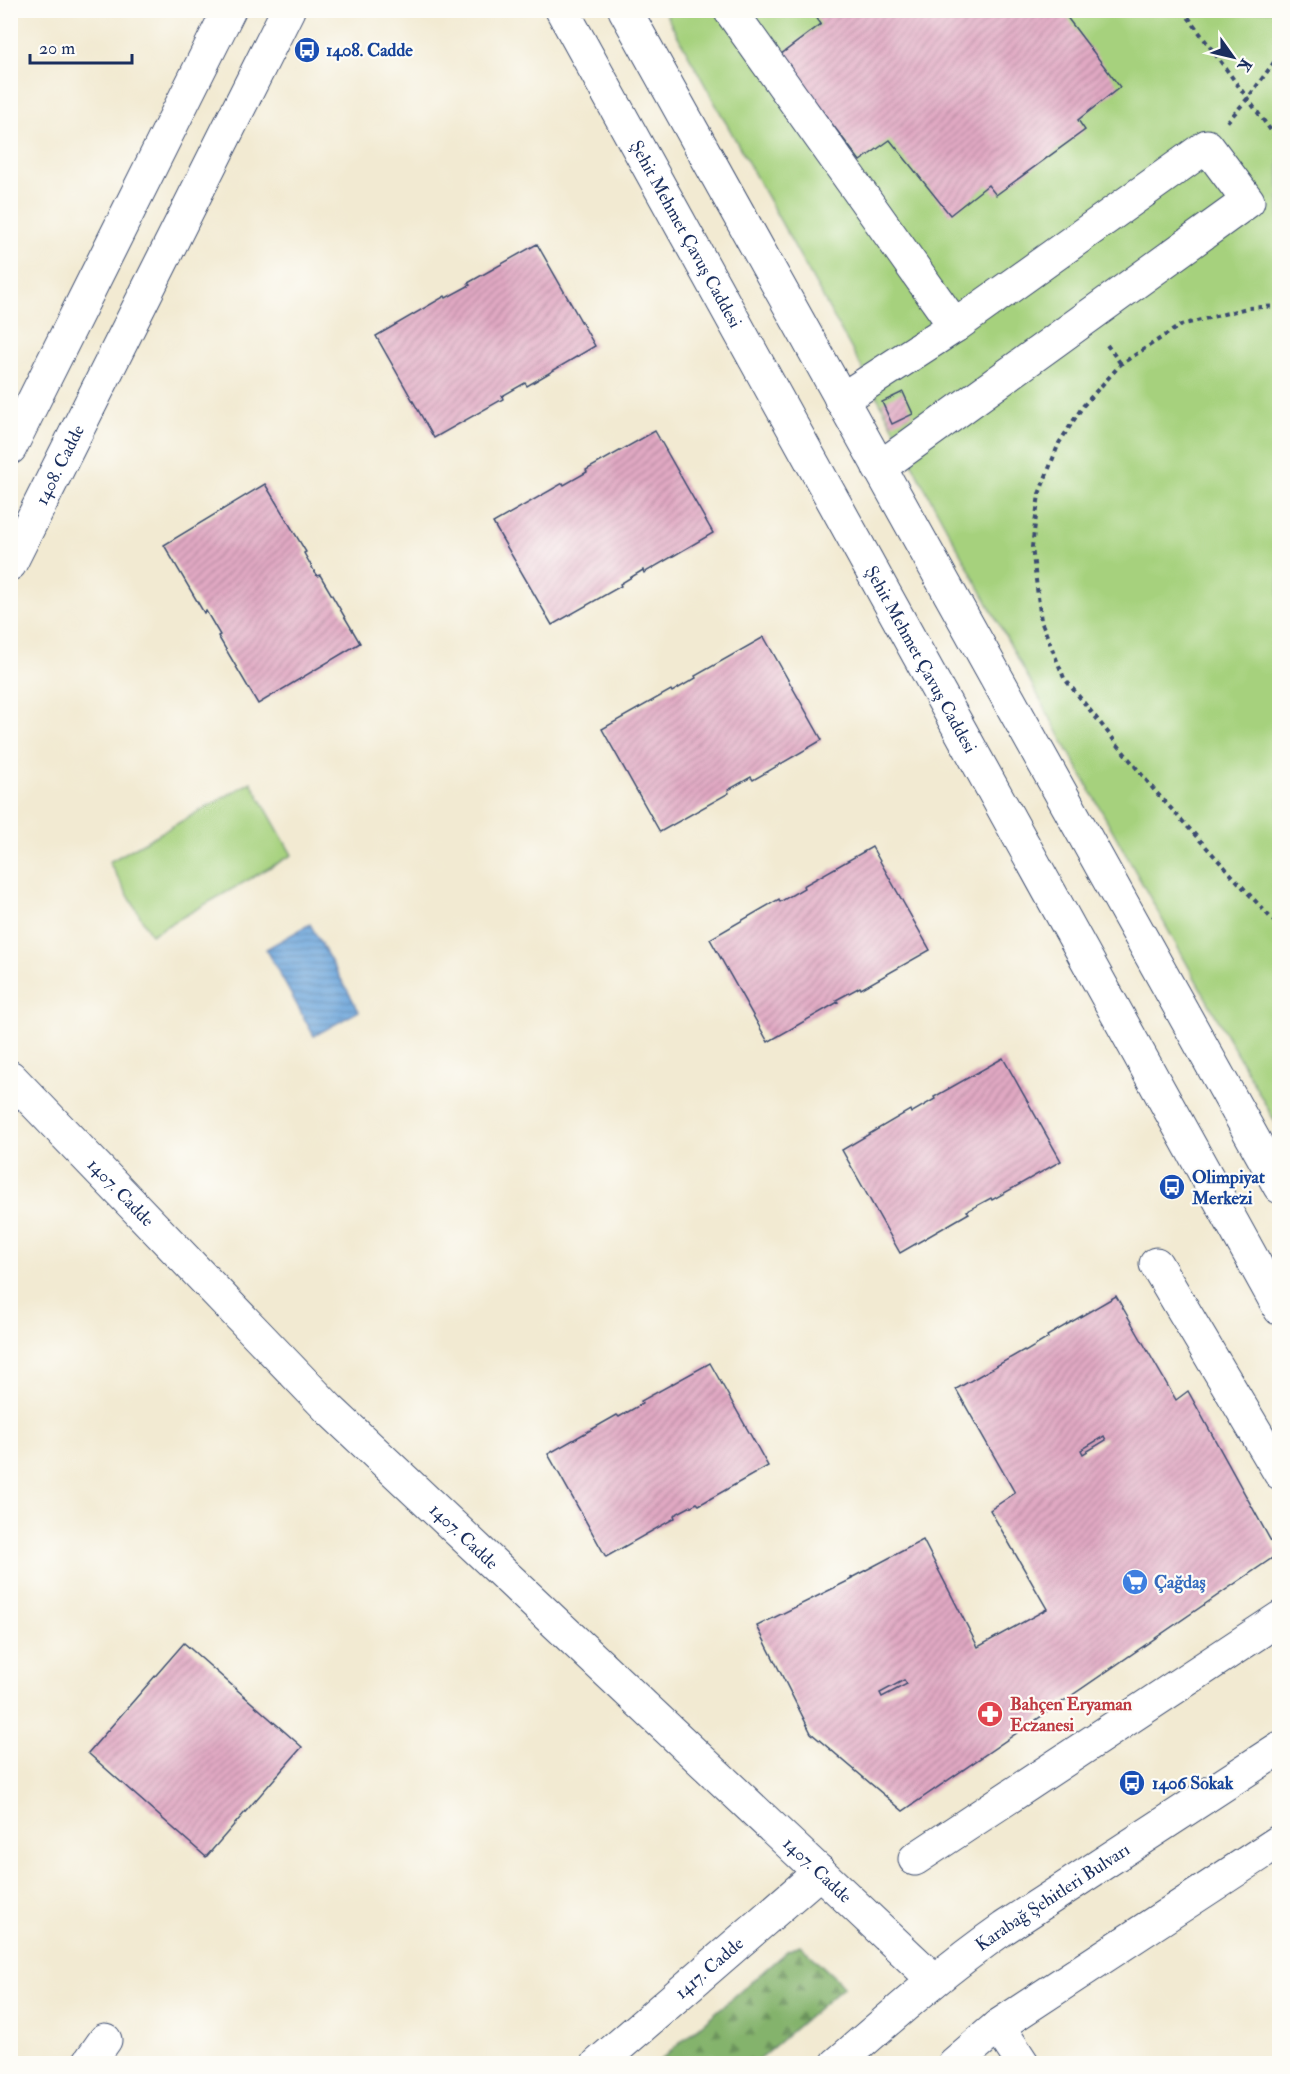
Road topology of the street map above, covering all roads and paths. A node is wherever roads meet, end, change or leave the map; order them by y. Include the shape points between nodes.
1 (229, 10) edge
2 (288, 10) edge
3 (562, 10) edge
4 (625, 10) edge
5 (730, 10) edge
6 (1183, 10) edge
7 (1280, 54) edge
8 (1248, 98) junction
9 (1280, 143) edge
10 (1280, 306) edge
11 (955, 326) junction
12 (841, 400) junction
13 (10, 448) edge
14 (879, 468) junction
15 (10, 564) edge
16 (1280, 928) edge
17 (10, 1077) edge
18 (1280, 1187) edge
19 (1156, 1264) dead end
20 (1280, 1309) edge
21 (1280, 1473) edge
22 (1280, 1618) edge
23 (1280, 1748) edge
24 (1280, 1841) edge
25 (915, 1859) dead end
26 (820, 1872) junction
27 (934, 1980) junction
28 (998, 2026) junction
29 (598, 2064) edge
30 (837, 2064) edge
31 (954, 2064) edge
32 (1023, 2064) edge

1 - 13 main road
2 - 15 main road, 1408. Cadde
3 - 20 main road, Şehit Mehmet Çavuş Caddesi
4 - 12 main road
5 - 11 main road
6 - 8 path
7 - 8 path
8 - 9 path
10 - 16 path via 1247,308 1181,325 1121,364 1083,406 1059,443 1039,494 1032,548 1041,621 1064,678 1155,791
11 - 12 main road
11 - 14 main road via 1208,146 1248,201
12 - 14 main road
14 - 18 main road
17 - 26 main road, 1407. Cadde via 329,1409
19 - 21 main road
22 - 25 main road
23 - 27 main road, Karabağ Şehitleri Bulvarı via 1004,1928
24 - 28 main road
26 - 27 main road, 1407. Cadde
26 - 29 main road, 1417. Cadde
27 - 30 main road, Karabağ Şehitleri Bulvarı
28 - 31 main road
28 - 32 main road

